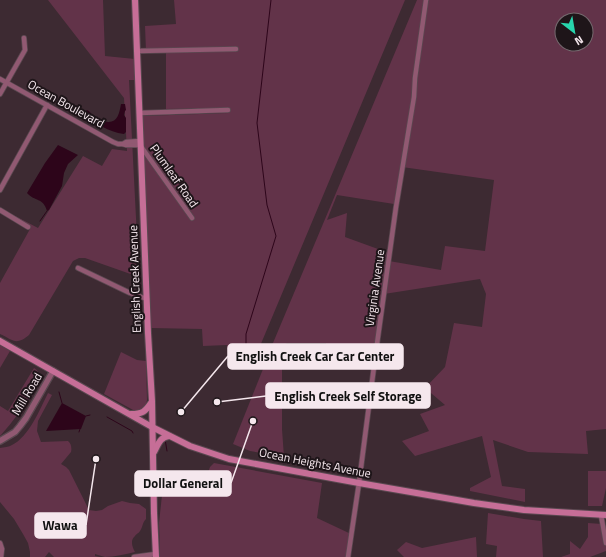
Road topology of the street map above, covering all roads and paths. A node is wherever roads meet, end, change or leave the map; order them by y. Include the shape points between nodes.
1 (135, 0) edge
2 (426, 0) edge
3 (24, 38) dead end
4 (236, 49) dead end
5 (137, 51) junction
6 (0, 79) edge
7 (7, 83) junction
8 (0, 94) edge
9 (47, 105) junction
10 (228, 110) dead end
11 (140, 113) junction
12 (140, 143) junction
13 (0, 190) edge
14 (0, 210) edge
15 (192, 218) dead end
16 (28, 227) dead end
17 (78, 268) dead end
18 (147, 299) junction
19 (0, 341) edge
20 (53, 371) junction
21 (152, 401) junction
22 (130, 414) junction
23 (152, 427) junction
24 (169, 436) junction
25 (0, 441) edge
26 (153, 454) junction
27 (359, 483) junction
28 (604, 515) edge
29 (0, 543) edge
30 (606, 543) edge
31 (156, 556) edge
32 (1, 557) edge
33 (134, 557) edge
34 (348, 557) edge

1 - 5 main road, English Creek Avenue
2 - 27 street, Virginia Avenue
3 - 7 street via 24,50
4 - 5 street
5 - 11 main road, English Creek Avenue
6 - 7 street, Ocean Boulevard
7 - 8 street
7 - 9 street, Ocean Boulevard
9 - 12 street, Ocean Boulevard via 113,142
9 - 13 street
10 - 11 street
11 - 12 main road, English Creek Avenue
12 - 15 street, Plumleaf Road
12 - 18 main road, English Creek Avenue
14 - 16 street
17 - 18 street
18 - 21 main road, English Creek Avenue
19 - 20 main road, Ocean Heights Avenue
20 - 22 main road, Ocean Heights Avenue
20 - 25 street, Mill Road via 20,426
21 - 22 main road via 144,412
21 - 23 main road, English Creek Avenue
22 - 23 main road, Ocean Heights Avenue
23 - 24 main road, Ocean Heights Avenue
23 - 26 main road, English Creek Avenue
24 - 26 main road via 161,439
24 - 27 main road, Ocean Heights Avenue via 190,446 229,458
26 - 31 main road, English Creek Avenue
27 - 28 main road, Ocean Heights Avenue via 524,510
27 - 34 street, Virginia Avenue
28 - 30 street
29 - 32 street
31 - 33 street

